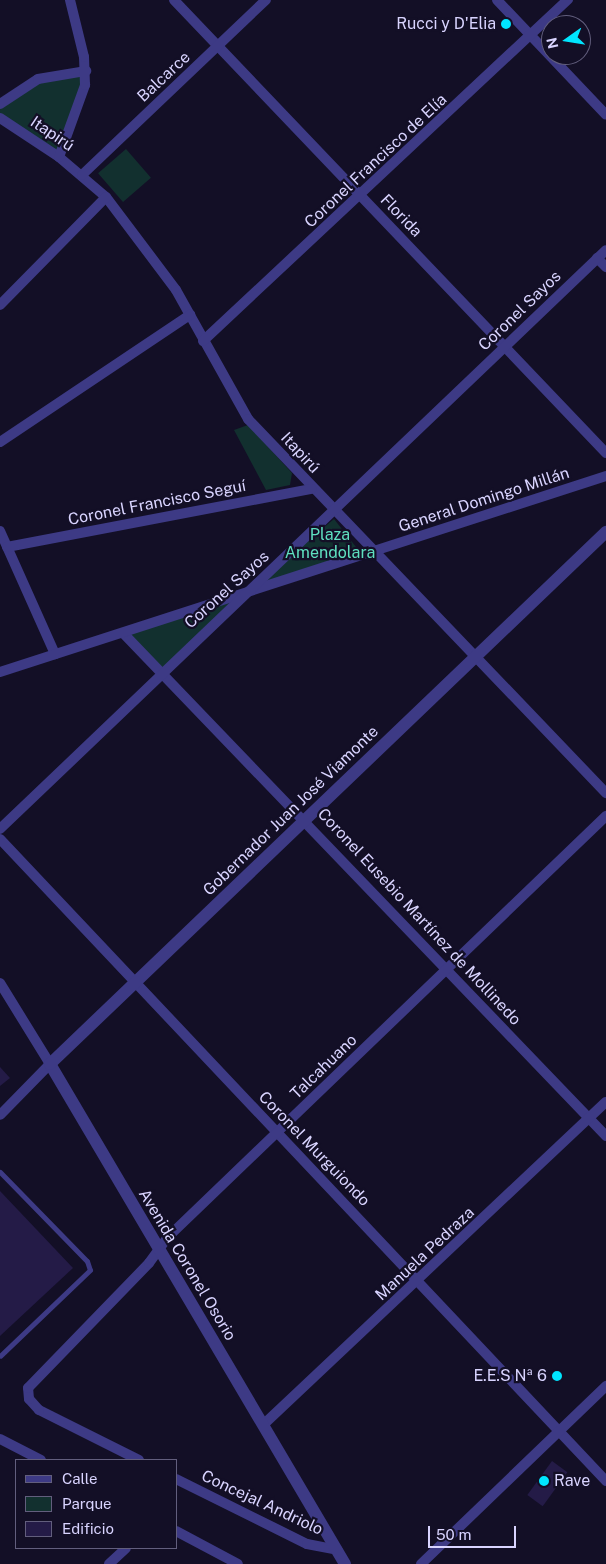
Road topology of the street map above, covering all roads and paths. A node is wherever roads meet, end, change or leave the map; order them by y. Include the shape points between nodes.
1 (70, 0) edge
2 (174, 0) edge
3 (266, 0) edge
4 (497, 0) edge
5 (568, 0) edge
6 (530, 36) junction
7 (218, 46) junction
8 (86, 71) junction
9 (0, 104) edge
10 (606, 115) edge
11 (0, 118) edge
12 (59, 157) junction
13 (82, 175) junction
14 (362, 196) junction
15 (106, 198) junction
16 (606, 250) edge
17 (597, 258) junction
18 (606, 267) edge
19 (0, 305) edge
20 (190, 315) junction
21 (203, 341) junction
22 (505, 346) junction
23 (0, 442) edge
24 (606, 453) edge
25 (606, 476) edge
26 (312, 489) junction
27 (333, 510) junction
28 (0, 531) edge
29 (606, 532) edge
30 (7, 547) junction
31 (374, 552) junction
32 (244, 595) junction
33 (124, 634) junction
34 (55, 654) junction
35 (474, 657) junction
36 (162, 671) junction
37 (0, 672) edge
38 (606, 793) edge
39 (606, 816) edge
40 (307, 820) junction
41 (0, 829) edge
42 (0, 839) edge
43 (446, 968) junction
44 (135, 982) junction
45 (0, 983) edge
46 (50, 1064) junction
47 (606, 1102) edge
48 (0, 1115) edge
49 (589, 1118) junction
50 (278, 1133) junction
51 (606, 1136) edge
52 (0, 1172) edge
53 (159, 1250) junction
54 (419, 1282) junction
55 (0, 1356) edge
56 (606, 1386) edge
57 (263, 1425) junction
58 (559, 1431) junction
59 (0, 1438) edge
60 (40, 1459) edge
61 (137, 1459) edge
62 (178, 1480) edge
63 (606, 1481) edge
64 (178, 1532) edge
65 (125, 1549) edge
66 (337, 1550) junction
67 (110, 1564) edge
68 (238, 1564) edge
69 (345, 1564) edge
70 (421, 1564) edge

1 - 8 street
2 - 7 street, Florida
3 - 7 street, Balcarce
4 - 6 street
5 - 6 street, Coronel Francisco de Elía
6 - 10 street
6 - 14 street, Coronel Francisco de Elía
7 - 13 street, Balcarce
7 - 14 street, Florida
8 - 9 street via 38,79
8 - 12 street via 82,98
11 - 12 street, Itapirú
12 - 13 street, Itapirú
13 - 15 street, Itapirú
14 - 21 street, Coronel Francisco de Elía
14 - 22 street, Florida
15 - 19 street
15 - 20 street, Itapirú via 155,259
16 - 17 street, Coronel Sayos
17 - 18 street
17 - 22 street, Coronel Sayos
20 - 21 street, Itapirú
20 - 23 street
21 - 26 street, Itapirú via 248,419
22 - 24 street, Florida
22 - 27 street, Coronel Sayos
25 - 31 street, General Domingo Millán
26 - 27 street, Itapirú
26 - 30 street, Coronel Francisco Seguí
27 - 31 street, Itapirú
27 - 32 street, Coronel Sayos
28 - 30 street
29 - 35 street, Gobernador Juan José Viamonte
30 - 34 street
31 - 32 street, General Domingo Millán
31 - 35 street, Itapirú
32 - 33 street, General Domingo Millán
32 - 36 street, Coronel Sayos
33 - 34 street, General Domingo Millán
33 - 36 street, Coronel Eusebio Martínez de Mollinedo
34 - 37 street, General Domingo Millán
35 - 38 street, Itapirú
35 - 40 street, Gobernador Juan José Viamonte
36 - 40 street, Coronel Eusebio Martínez de Mollinedo
36 - 41 street, Coronel Sayos
39 - 43 street, Talcahuano
40 - 43 street, Coronel Eusebio Martínez de Mollinedo
40 - 44 street, Gobernador Juan José Viamonte
42 - 44 street, Coronel Murguiondo
43 - 49 street, Coronel Eusebio Martínez de Mollinedo
43 - 50 street, Talcahuano
44 - 46 street, Gobernador Juan José Viamonte
44 - 50 street, Coronel Murguiondo
45 - 46 street, Avenida Coronel Osorio
46 - 48 street, Gobernador Juan José Viamonte
46 - 53 street, Avenida Coronel Osorio
47 - 49 street, Manuela Pedraza
49 - 51 street, Coronel Eusebio Martínez de Mollinedo
49 - 54 street, Manuela Pedraza
50 - 53 street, Talcahuano
50 - 54 street, Coronel Murguiondo
52 - 55 lane via 87,1261 90,1270
53 - 57 street, Avenida Coronel Osorio
53 - 61 street, Talcahuano via 28,1388 29,1399 39,1410
54 - 57 street, Manuela Pedraza
54 - 58 street, Coronel Murguiondo
56 - 58 street
57 - 66 street, Avenida Coronel Osorio
58 - 63 street, Coronel Murguiondo
58 - 70 street
59 - 60 street
62 - 66 street, Concejal Andriolo via 307,1544
64 - 68 street
65 - 67 street
66 - 69 street, Avenida Coronel Osorio

